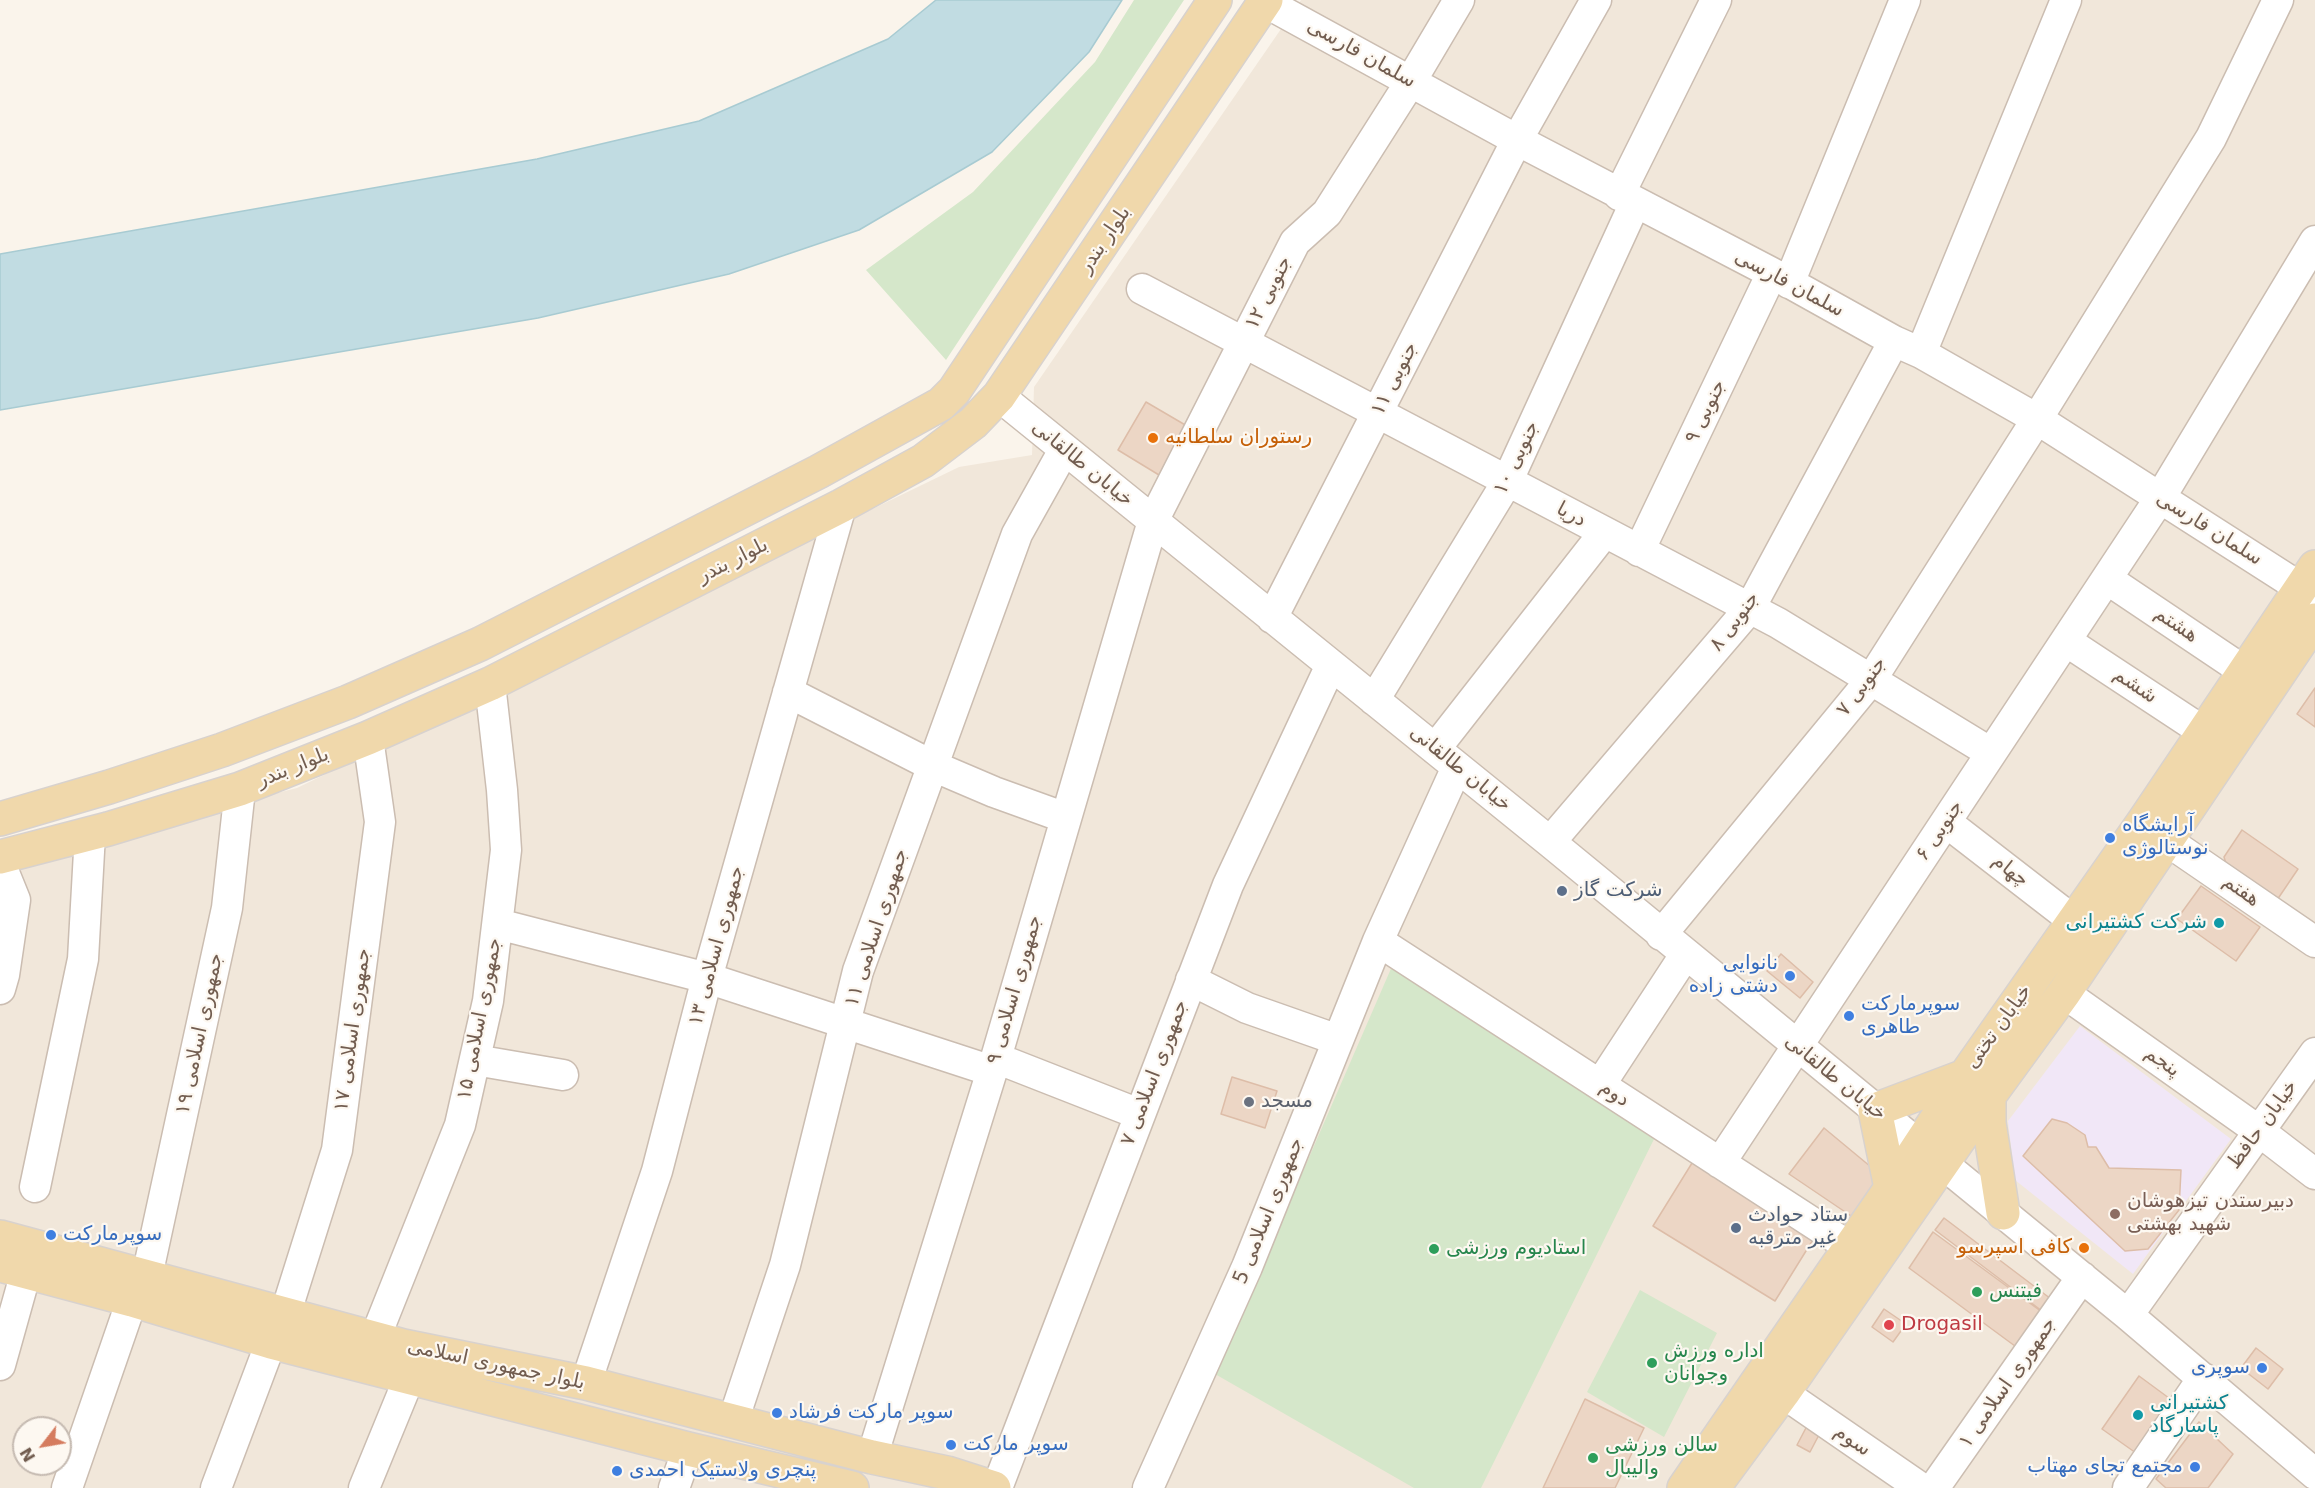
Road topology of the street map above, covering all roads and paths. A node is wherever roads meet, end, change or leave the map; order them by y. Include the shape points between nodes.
1 (1215, 0) edge
2 (1459, 0) edge
3 (1596, 0) edge
4 (1716, 0) edge
5 (1905, 0) edge
6 (2066, 0) edge
7 (2278, 0) edge
8 (1265, 1) edge
9 (1411, 81) junction
10 (1517, 140) junction
11 (1627, 199) junction
12 (2315, 241) edge
13 (1780, 278) junction
14 (1142, 289) dead end
15 (1894, 341) junction
16 (1245, 342) junction
17 (1921, 353) junction
18 (999, 396) junction
19 (1377, 413) junction
20 (2037, 419) junction
21 (1064, 450) junction
22 (1507, 482) junction
23 (2160, 498) junction
24 (841, 506) junction
25 (1153, 522) junction
26 (1604, 532) junction
27 (1640, 551) junction
28 (2107, 579) junction
29 (2310, 584) edge
30 (1750, 608) junction
31 (1272, 618) junction
32 (2315, 620) edge
33 (2066, 640) junction
34 (1331, 665) junction
35 (2244, 671) junction
36 (1871, 680) junction
37 (490, 684) junction
38 (788, 692) junction
39 (1374, 700) junction
40 (2204, 732) junction
41 (368, 738) junction
42 (1991, 753) junction
43 (1446, 758) junction
44 (933, 766) junction
45 (240, 789) junction
46 (1066, 818) junction
47 (0, 819) edge
48 (1946, 822) junction
49 (90, 834) junction
50 (2166, 840) junction
51 (1550, 842) junction
52 (0, 857) edge
53 (0, 863) edge
54 (2074, 921) junction
55 (498, 924) junction
56 (1661, 935) junction
57 (1378, 941) junction
58 (2315, 942) edge
59 (1685, 955) junction
60 (707, 978) junction
61 (1191, 980) junction
62 (2, 982) edge
63 (2064, 993) junction
64 (845, 1023) junction
65 (1338, 1040) junction
66 (1797, 1047) junction
67 (2315, 1053) edge
68 (475, 1060) junction
69 (994, 1064) junction
70 (563, 1075) dead end
71 (1600, 1085) junction
72 (1977, 1086) junction
73 (1875, 1110) junction
74 (1139, 1114) junction
75 (2259, 1131) junction
76 (1931, 1154) junction
77 (1720, 1163) junction
78 (2315, 1174) edge
79 (35, 1187) dead end
80 (1891, 1188) junction
81 (2003, 1213) junction
82 (0, 1237) edge
83 (1850, 1247) junction
84 (13, 1268) edge
85 (2082, 1277) junction
86 (139, 1288) junction
87 (2128, 1315) junction
88 (278, 1328) junction
89 (375, 1338) junction
90 (0, 1365) edge
91 (410, 1376) junction
92 (2203, 1378) junction
93 (586, 1383) junction
94 (1783, 1393) junction
95 (733, 1421) junction
96 (688, 1449) junction
97 (872, 1457) junction
98 (2315, 1473) edge
99 (835, 1486) edge
100 (67, 1488) edge
101 (216, 1488) edge
102 (364, 1488) edge
103 (674, 1488) edge
104 (995, 1488) edge
105 (1148, 1488) edge
106 (1684, 1488) edge
107 (1713, 1488) edge
108 (1921, 1488) edge
109 (1934, 1488) edge
110 (2128, 1488) edge

1 - 47 main road, بلوار بندر via 941,404 818,472 458,654 348,702 222,750
2 - 9 street, ۱۲ جنوبی
3 - 10 street, ۱۱ جنوبی
4 - 11 street, ۱۰ جنوبی
5 - 13 street, ۹ جنوبی
6 - 17 street
7 - 20 street, ۷ جنوبی via 2211,138
8 - 9 street, سلمان فارسی
8 - 18 main road, بلوار بندر
9 - 10 street, سلمان فارسی
9 - 16 street, ۱۲ جنوبی via 1327,213 1295,242
10 - 11 street, سلمان فارسی
10 - 19 street, ۱۱ جنوبی
11 - 13 street, سلمان فارسی
11 - 22 street, ۱۰ جنوبی
12 - 23 street, ۶ جنوبی
13 - 15 street, سلمان فارسی
13 - 27 street, ۹ جنوبی
14 - 16 street, دریا
15 - 17 street, سلمان فارسی
15 - 30 street, ۸ جنوبی
16 - 19 street, دریا
16 - 25 street, ۱۲ جنوبی
17 - 20 street, سلمان فارسی
18 - 21 street, خیابان طالقانی
18 - 24 main road, بلوار بندر via 973,423 923,460
19 - 22 street, دریا
19 - 31 street, ۱۱ جنوبی
20 - 23 street, سلمان فارسی
20 - 36 street, ۷ جنوبی
21 - 25 street, خیابان طالقانی
21 - 44 street, جمهوری اسلامی ۱۱ via 1017,534
22 - 26 street, دریا
22 - 39 street, ۱۰ جنوبی
23 - 28 street, ۶ جنوبی
23 - 29 street, سلمان فارسی
24 - 37 main road, بلوار بندر
24 - 38 street, جمهوری اسلامی ۱۳
25 - 31 street, خیابان طالقانی
25 - 46 street, جمهوری اسلامی ۹
26 - 27 street, دریا
26 - 43 street
27 - 30 street, دریا
28 - 33 street, ۶ جنوبی
28 - 35 street, هشتم
29 - 35 main road, خیابان تختی
30 - 36 street, دریا
30 - 51 street, ۸ جنوبی
31 - 34 street, خیابان طالقانی
32 - 50 main road, خیابان تختی
33 - 40 street, ششم
33 - 42 street, ۶ جنوبی
34 - 39 street, خیابان طالقانی
34 - 61 street, جمهوری اسلامی ۷ via 1228,885
35 - 40 main road, خیابان تختی
36 - 42 street, دریا
36 - 56 street, ۷ جنوبی
37 - 41 main road, بلوار بندر
37 - 55 street, جمهوری اسلامی ۱۵ via 506,850
38 - 44 street
38 - 60 street, جمهوری اسلامی ۱۳
39 - 43 street, خیابان طالقانی
40 - 54 main road, خیابان تختی
41 - 45 main road, بلوار بندر
41 - 88 street, جمهوری اسلامی ۱۷ via 380,822 337,1150
42 - 48 street, ۶ جنوبی
43 - 51 street, خیابان طالقانی
43 - 57 street, جمهوری اسلامی 5
44 - 46 street
44 - 64 street, جمهوری اسلامی ۱۱ via 858,971
45 - 49 main road, بلوار بندر
45 - 86 street, جمهوری اسلامی ۱۹ via 227,908
46 - 69 street, جمهوری اسلامی ۹
48 - 54 street, چهام
48 - 66 street, ۶ جنوبی
49 - 52 main road, بلوار بندر
49 - 79 street via 83,959
50 - 58 street, هفتم
50 - 63 main road, خیابان تختی
51 - 56 street, خیابان طالقانی
53 - 62 street via 15,900
54 - 72 main road, خیابان تختی
55 - 60 street
55 - 68 street, جمهوری اسلامی ۱۵
56 - 59 street, خیابان طالقانی
57 - 65 street, جمهوری اسلامی 5
57 - 71 street, دوم
59 - 66 street, خیابان طالقانی
59 - 71 street
60 - 64 street
60 - 93 street, جمهوری اسلامی ۱۳ via 657,1171
61 - 65 street via 1247,1008
61 - 74 street, جمهوری اسلامی ۷
63 - 72 main road, خیابان تختی
63 - 75 street, پنجم
64 - 69 street
64 - 95 street, جمهوری اسلامی ۱۱ via 785,1265
65 - 105 street, جمهوری اسلامی 5 via 1247,1267
66 - 73 street, خیابان طالقانی
66 - 77 street, ۶ جنوبی
67 - 75 street, خیابان حافظ
68 - 70 street
68 - 89 street, جمهوری اسلامی ۱۵ via 460,1125
69 - 74 street
69 - 97 street, جمهوری اسلامی ۹
71 - 77 street, دوم
72 - 73 main road
72 - 76 main road, خیابان تختی
72 - 81 main road via 1989,1124
73 - 76 street, خیابان طالقانی
73 - 80 main road
74 - 104 street, جمهوری اسلامی ۷
75 - 78 street, پنجم
75 - 87 street, خیابان حافظ
76 - 80 main road, خیابان تختی
76 - 81 street, خیابان طالقانی
76 - 94 main road, خیابان تختی
77 - 83 street, دوم
80 - 83 main road, خیابان تختی
81 - 85 street, خیابان طالقانی
82 - 86 main road, بلوار جمهوری اسلامی
83 - 106 main road, خیابان تختی
84 - 86 main road, بلوار جمهوری اسلامی
84 - 90 street
85 - 87 street, خیابان طالقانی
85 - 109 street, جمهوری اسلامی ۱
86 - 88 main road, بلوار جمهوری اسلامی
86 - 100 street, جمهوری اسلامی ۱۹
87 - 92 street, خیابان طالقانی
88 - 89 main road, بلوار جمهوری اسلامی
88 - 91 main road, بلوار جمهوری اسلامی
88 - 101 street, جمهوری اسلامی ۱۷
89 - 93 main road, بلوار جمهوری اسلامی
91 - 96 main road, بلوار جمهوری اسلامی
91 - 102 street
92 - 98 street, خیابان طالقانی
92 - 110 street
93 - 95 main road, بلوار جمهوری اسلامی
94 - 107 main road, خیابان تختی
94 - 108 street, سوم
95 - 97 main road, بلوار جمهوری اسلامی
96 - 99 main road, بلوار جمهوری اسلامی
96 - 103 street
97 - 104 main road, بلوار جمهوری اسلامی

